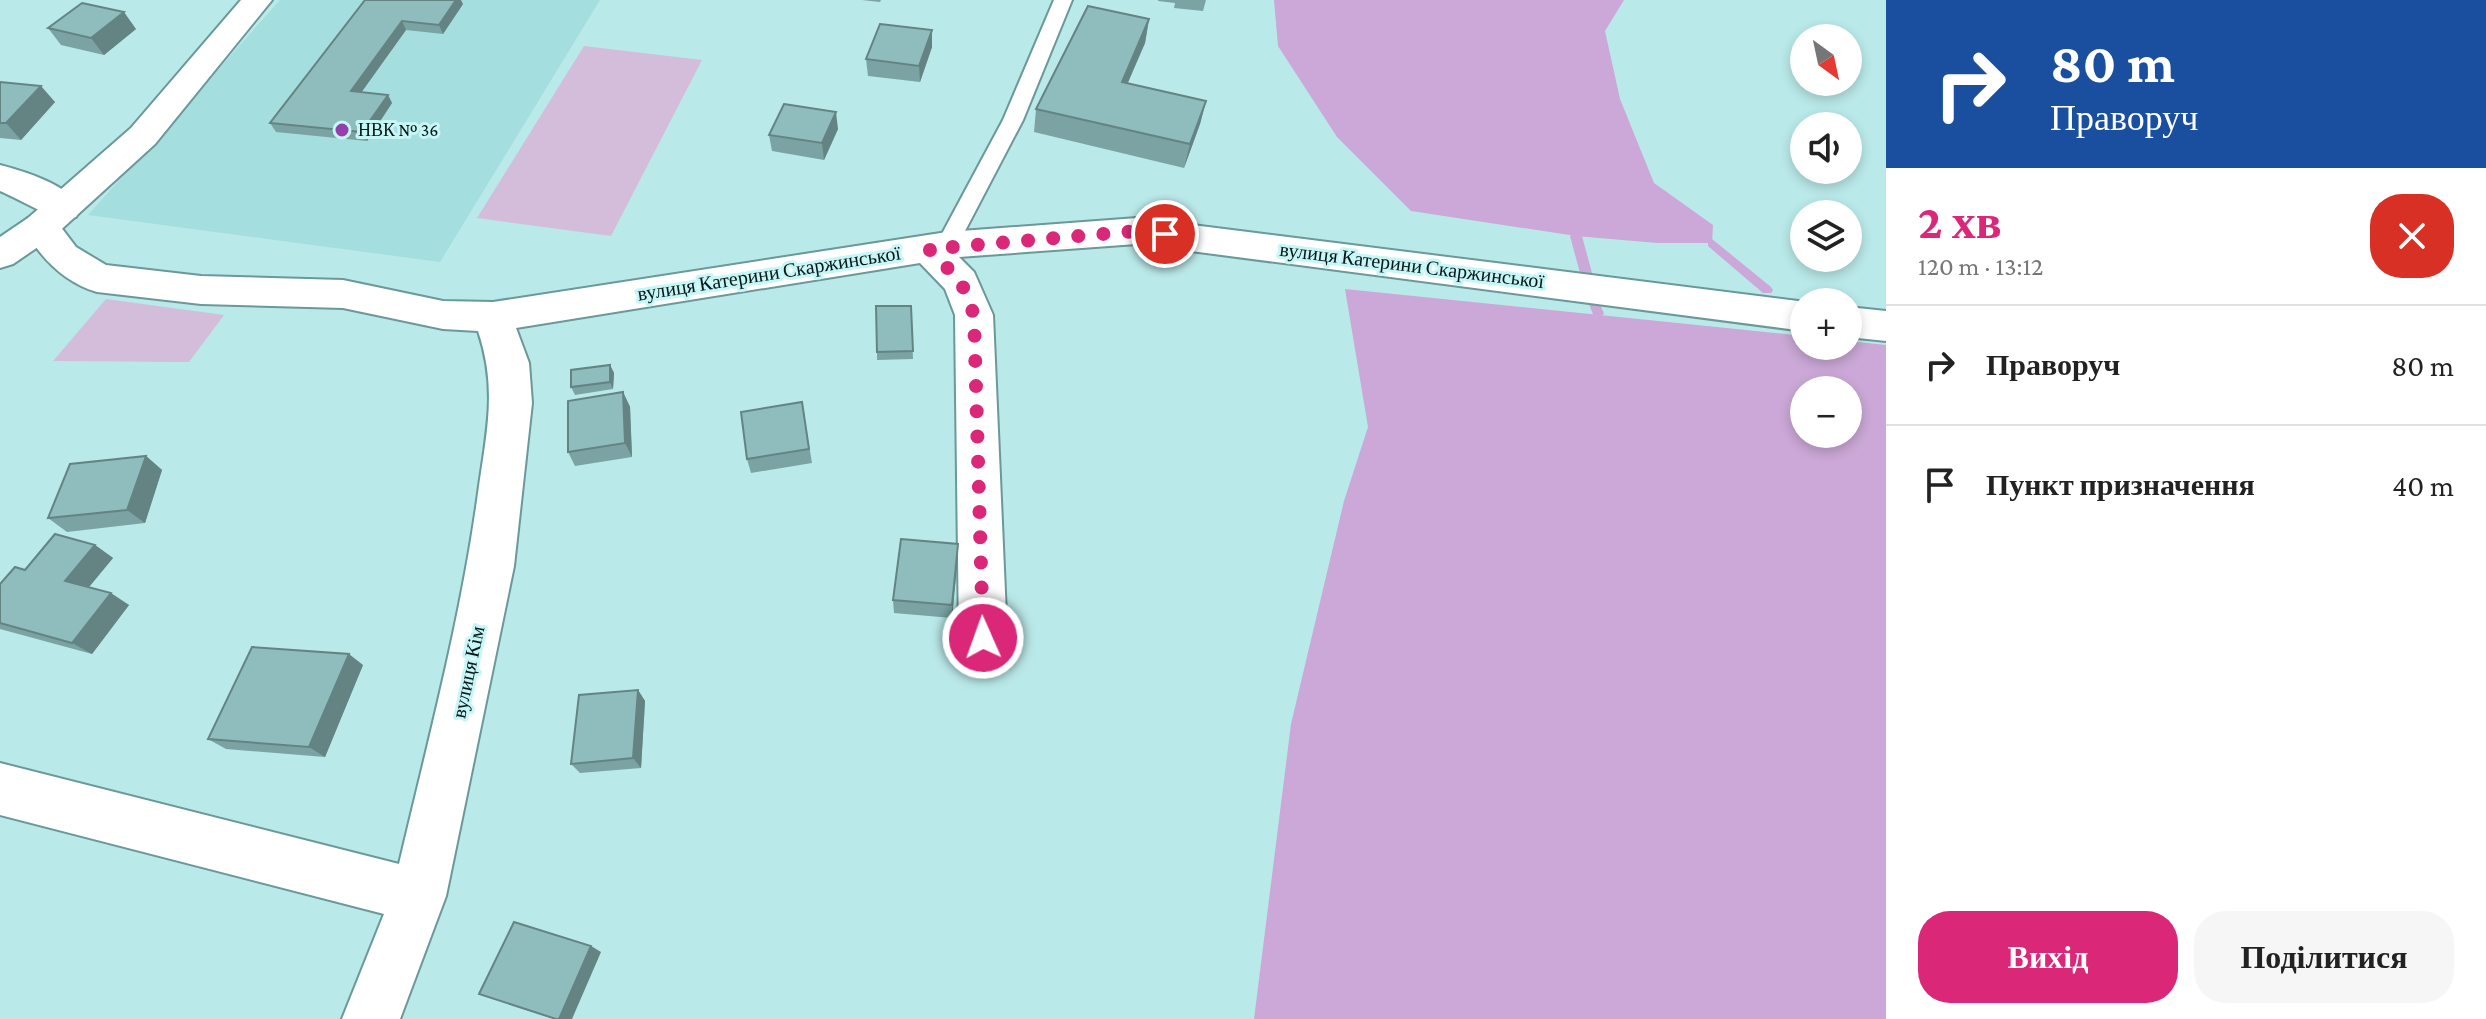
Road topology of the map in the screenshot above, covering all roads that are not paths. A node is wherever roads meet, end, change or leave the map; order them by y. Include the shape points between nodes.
1 (257, 0) edge
2 (1063, 0) edge
3 (0, 177) edge
4 (52, 218) junction
5 (938, 247) junction
6 (0, 255) edge
7 (1790, 314) edge
8 (493, 317) junction
9 (1862, 323) edge
10 (1886, 326) edge
11 (983, 638) dead end
12 (0, 789) edge
13 (419, 896) junction
14 (371, 1019) edge

1 - 4 street via 143,136
2 - 5 lane via 1013,120
3 - 4 street via 51,199
4 - 6 street
4 - 8 street, вулиця Катерини Скаржинської via 63,256 97,278 201,290 343,294 443,315
5 - 7 street, вулиця Катерини Скаржинської via 1137,231
5 - 8 street, вулиця Катерини Скаржинської
5 - 11 street via 974,315
8 - 13 street, вулиця Кім via 509,363 511,403 493,552
9 - 10 street
12 - 13 street
13 - 14 street, вулиця Кім

